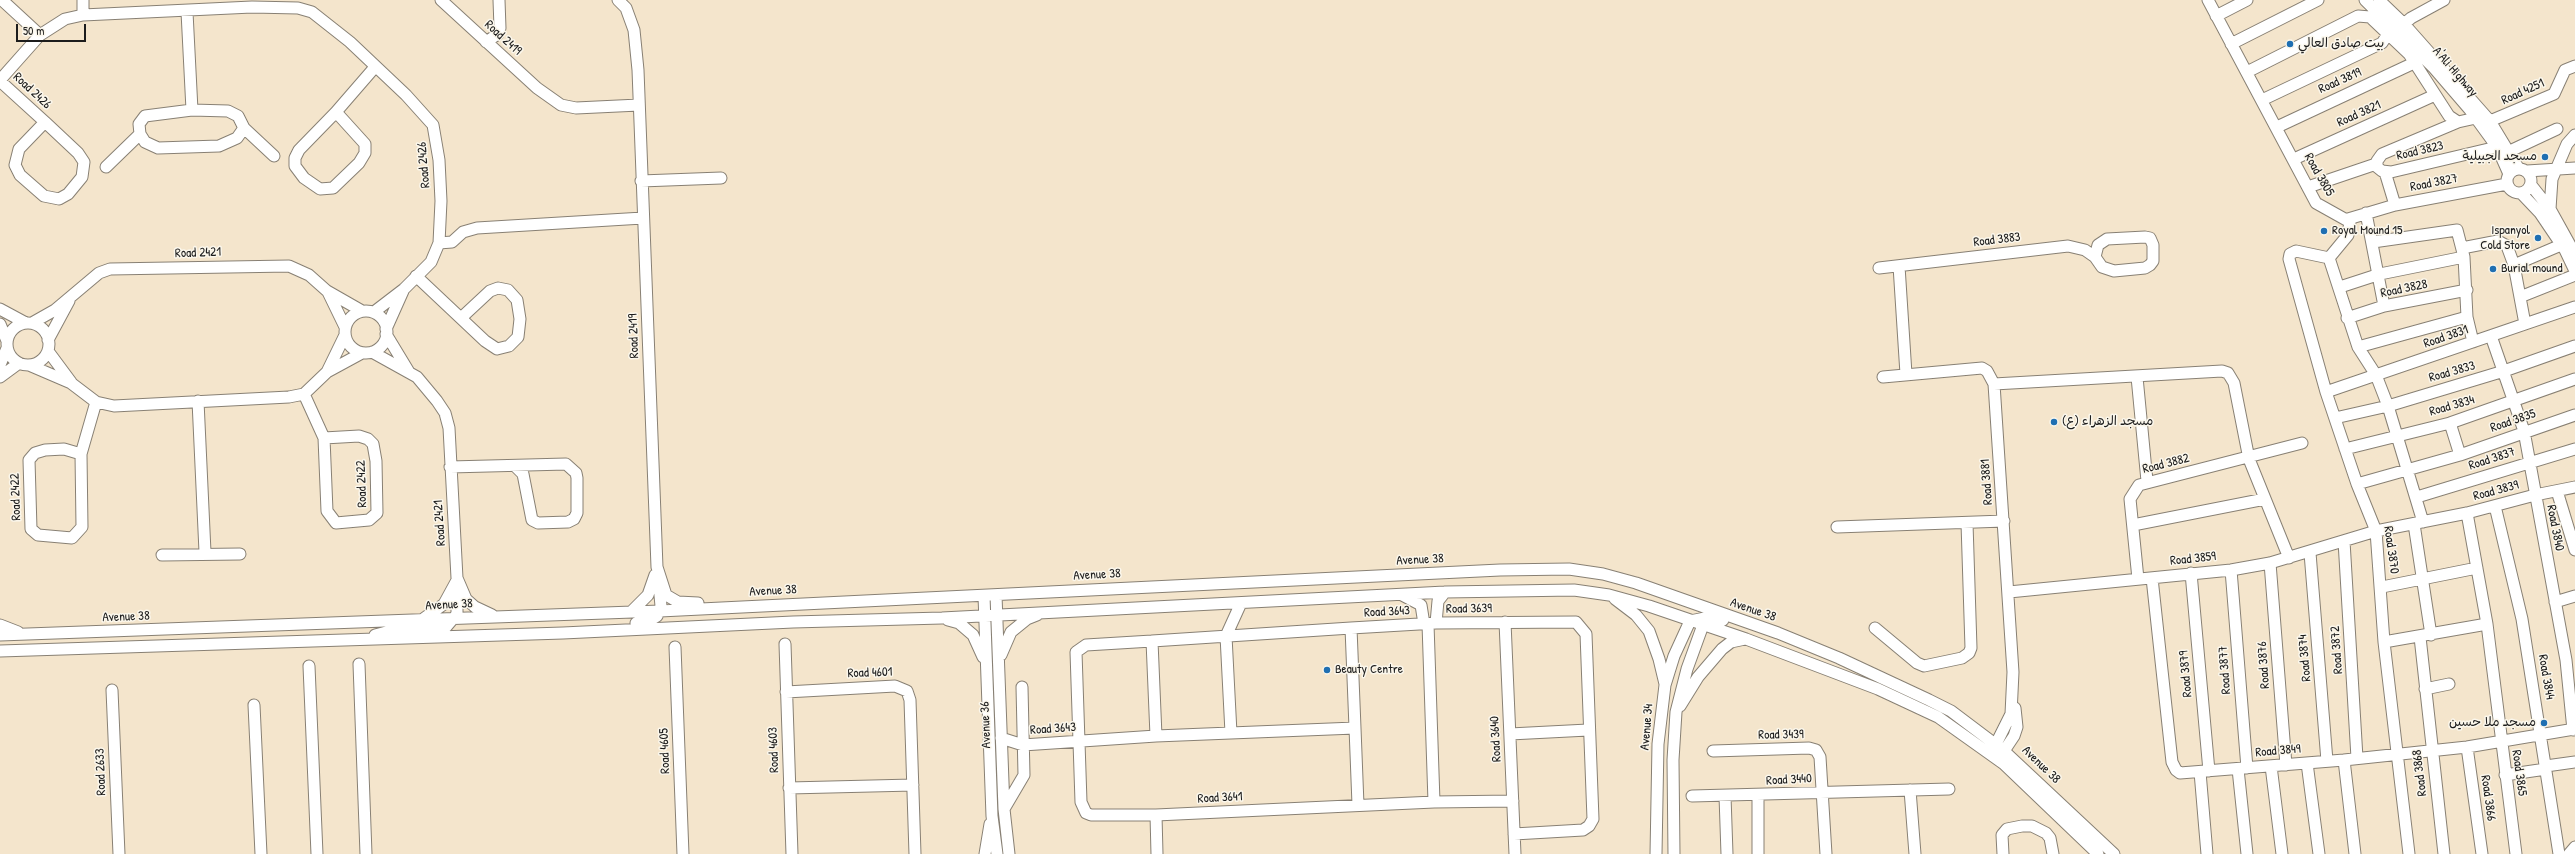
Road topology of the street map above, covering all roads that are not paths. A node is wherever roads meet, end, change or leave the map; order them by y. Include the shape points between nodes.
1 (2, 0) edge
2 (82, 0) edge
3 (441, 0) edge
4 (499, 0) edge
5 (618, 0) edge
6 (2208, 0) edge
7 (2247, 0) edge
8 (2318, 0) edge
9 (2366, 0) edge
10 (2379, 0) edge
11 (2444, 0) edge
12 (252, 4) edge
13 (187, 12) junction
14 (83, 16) junction
15 (2216, 16) junction
16 (2404, 24) junction
17 (2391, 30) junction
18 (40, 35) junction
19 (486, 42) junction
20 (2231, 44) junction
21 (2416, 62) junction
22 (2575, 66) edge
23 (375, 67) junction
24 (2247, 72) junction
25 (0, 80) edge
26 (2435, 95) junction
27 (2262, 100) junction
28 (639, 105) junction
29 (192, 110) junction
30 (336, 112) junction
31 (2476, 118) junction
32 (45, 122) junction
33 (2458, 122) junction
34 (2490, 122) junction
35 (2277, 127) junction
36 (244, 128) junction
37 (2557, 129) dead end
38 (140, 134) junction
39 (2575, 135) edge
40 (2497, 147) junction
41 (2510, 151) junction
42 (274, 156) dead end
43 (2294, 159) junction
44 (2376, 164) junction
45 (106, 167) dead end
46 (2575, 168) edge
47 (2556, 169) junction
48 (2386, 172) junction
49 (2516, 175) junction
50 (721, 178) dead end
51 (641, 181) junction
52 (2532, 184) junction
53 (2308, 187) junction
54 (2521, 194) junction
55 (2394, 205) junction
56 (2550, 209) junction
57 (2366, 213) junction
58 (643, 218) junction
59 (2348, 219) junction
60 (2570, 232) edge
61 (439, 242) junction
62 (2373, 242) junction
63 (2561, 245) junction
64 (2463, 253) junction
65 (2575, 254) edge
66 (2095, 257) junction
67 (2329, 258) junction
68 (2514, 265) junction
69 (1899, 266) junction
70 (1879, 268) dead end
71 (2575, 271) edge
72 (2380, 274) junction
73 (2575, 275) edge
74 (416, 276) junction
75 (2340, 287) junction
76 (404, 288) junction
77 (2467, 290) junction
78 (327, 291) junction
79 (71, 297) junction
80 (2520, 297) junction
81 (2384, 306) junction
82 (2575, 307) edge
83 (0, 309) edge
84 (362, 311) junction
85 (374, 312) junction
86 (2467, 317) junction
87 (461, 318) junction
88 (2347, 318) junction
89 (29, 323) junction
90 (0, 324) edge
91 (2525, 324) junction
92 (345, 331) junction
93 (386, 331) junction
94 (2491, 336) junction
95 (2473, 342) junction
96 (7, 344) junction
97 (48, 345) junction
98 (2575, 346) edge
99 (2358, 347) junction
100 (367, 352) junction
101 (24, 364) junction
102 (0, 365) edge
103 (2504, 371) junction
104 (327, 372) junction
105 (410, 372) junction
106 (1906, 374) junction
107 (2376, 375) junction
108 (0, 377) edge
109 (1883, 377) dead end
110 (2137, 377) junction
111 (2575, 379) edge
112 (72, 383) junction
113 (1994, 384) junction
114 (2326, 392) junction
115 (304, 394) junction
116 (198, 401) junction
117 (2513, 401) junction
118 (96, 402) junction
119 (2388, 406) junction
120 (2575, 415) edge
121 (2335, 418) junction
122 (2450, 423) junction
123 (2524, 431) junction
124 (2397, 435) junction
125 (324, 438) junction
126 (2302, 443) dead end
127 (2345, 449) junction
128 (2575, 449) edge
129 (81, 454) junction
130 (2460, 455) junction
131 (2249, 458) junction
132 (2530, 461) junction
133 (515, 466) junction
134 (450, 467) junction
135 (2409, 469) junction
136 (2147, 481) junction
137 (2357, 484) junction
138 (2575, 488) edge
139 (2557, 491) junction
140 (2535, 495) junction
141 (2417, 497) junction
142 (2265, 499) junction
143 (2495, 506) junction
144 (2466, 513) junction
145 (2004, 521) junction
146 (1967, 523) junction
147 (2419, 523) junction
148 (2133, 525) junction
149 (1837, 527) dead end
150 (2376, 530) junction
151 (2344, 541) junction
152 (2575, 550) edge
153 (205, 552) junction
154 (2310, 553) junction
155 (162, 554) dead end
156 (240, 554) dead end
157 (2289, 558) junction
158 (2270, 564) junction
159 (657, 567) junction
160 (2477, 568) junction
161 (2231, 570) junction
162 (2191, 573) junction
163 (457, 578) junction
164 (2152, 578) junction
165 (2138, 579) junction
166 (2423, 579) junction
167 (2382, 587) junction
168 (1445, 592) junction
169 (2009, 592) junction
170 (1400, 594) junction
171 (996, 595) junction
172 (1609, 595) junction
173 (984, 596) junction
174 (2575, 596) edge
175 (1240, 602) junction
176 (2555, 602) junction
177 (1695, 603) junction
178 (751, 606) junction
179 (632, 611) junction
180 (660, 611) junction
181 (1047, 612) junction
182 (997, 615) junction
183 (496, 616) junction
184 (984, 616) junction
185 (455, 618) junction
186 (942, 618) junction
187 (420, 620) junction
188 (1690, 621) junction
189 (1505, 622) junction
190 (1703, 622) junction
191 (1429, 624) junction
192 (2487, 624) junction
193 (0, 625) edge
194 (1351, 628) junction
195 (1875, 628) dead end
196 (563, 633) junction
197 (1778, 633) junction
198 (24, 634) junction
199 (0, 635) edge
200 (1226, 636) junction
201 (2426, 636) junction
202 (1746, 639) junction
203 (365, 640) junction
204 (1152, 641) junction
205 (2384, 642) junction
206 (785, 644) dead end
207 (675, 647) dead end
208 (1, 651) edge
209 (2570, 659) edge
210 (359, 664) dead end
211 (309, 666) dead end
212 (986, 667) junction
213 (998, 667) junction
214 (1665, 684) junction
215 (2449, 684) dead end
216 (1022, 687) dead end
217 (2425, 689) junction
218 (112, 690) dead end
219 (786, 692) junction
220 (254, 705) dead end
221 (1676, 712) junction
222 (1355, 728) junction
223 (2574, 729) edge
224 (1588, 730) junction
225 (1231, 733) junction
226 (1510, 734) junction
227 (1156, 736) junction
228 (2541, 736) junction
229 (1000, 738) junction
230 (1079, 741) junction
231 (2501, 742) junction
232 (1023, 745) junction
233 (1980, 746) junction
234 (2467, 746) junction
235 (1999, 748) junction
236 (2432, 749) junction
237 (1713, 751) dead end
238 (2396, 754) junction
239 (2357, 758) junction
240 (2344, 760) junction
241 (2327, 761) junction
242 (2575, 762) edge
243 (2307, 763) junction
244 (2004, 764) junction
245 (2286, 765) junction
246 (2271, 766) junction
247 (2242, 768) junction
248 (2546, 768) junction
249 (2205, 772) junction
250 (2505, 775) junction
251 (912, 785) junction
252 (789, 788) junction
253 (1949, 789) dead end
254 (1910, 790) junction
255 (1822, 792) junction
256 (1692, 796) dead end
257 (1725, 796) junction
258 (1758, 796) junction
259 (1513, 801) junction
260 (1434, 802) junction
261 (1358, 805) junction
262 (1004, 809) junction
263 (1156, 815) junction
264 (992, 816) junction
265 (1514, 834) junction
266 (2575, 847) edge
267 (2112, 852) edge
268 (2095, 853) edge
269 (119, 854) edge
270 (261, 854) edge
271 (317, 854) edge
272 (366, 854) edge
273 (683, 854) edge
274 (792, 854) edge
275 (915, 854) edge
276 (985, 854) edge
277 (997, 854) edge
278 (1009, 854) edge
279 (1157, 854) edge
280 (1515, 854) edge
281 (1656, 854) edge
282 (1674, 854) edge
283 (1727, 854) edge
284 (1758, 854) edge
285 (1826, 854) edge
286 (1915, 854) edge
287 (2003, 854) edge
288 (2053, 854) edge
289 (2207, 854) edge
290 (2247, 854) edge
291 (2282, 854) edge
292 (2319, 854) edge
293 (2355, 854) edge
294 (2409, 854) edge
295 (2444, 854) edge
296 (2482, 854) edge
297 (2516, 854) edge
298 (2559, 854) edge
299 (2569, 854) edge

1 - 18 street
2 - 14 street
3 - 19 street, Road 2419
4 - 19 street via 500,28 498,34
5 - 28 street, Road 2419 via 626,8 634,30
6 - 15 street, Road 3805
7 - 15 street
8 - 20 street
9 - 17 street, A'Ali Highway
10 - 16 street, A'Ali Highway
11 - 16 street
12 - 13 street, Road 2426
12 - 23 street, Road 2426 via 298,8 312,12 350,42
13 - 14 street, Road 2426
13 - 29 street
14 - 18 street, Road 2426 via 65,20
15 - 20 street, Road 3805
16 - 34 street, A'Ali Highway
17 - 21 street
17 - 24 street via 2370,17 2358,16
17 - 27 street via 2384,42 2377,46
17 - 31 street, A'Ali Highway via 2433,67
18 - 25 street, Road 2426
19 - 28 street, Road 2419 via 537,88 561,105 576,108
20 - 24 street, Road 3805
21 - 26 street
21 - 35 street, Road 3819
22 - 34 street, Road 4251 via 2565,70 2554,94
23 - 30 street
23 - 61 street, Road 2426 via 406,95 433,125 439,160
24 - 27 street, Road 3805
25 - 32 street, Road 2426
26 - 33 street via 2449,116
26 - 43 street, Road 3821
27 - 35 street, Road 3805
28 - 51 street, Road 2419
29 - 36 street via 228,111 238,116
29 - 38 street via 145,116 140,124
30 - 30 street via 365,144 365,153 359,163 333,188 320,189 304,178 295,166 295,158 299,150
31 - 33 street, Road 3823
31 - 40 street, A'Ali Highway
32 - 32 street, Road 2426 via 19,149 15,165 20,175 44,196 59,199 68,194 82,177 84,162
33 - 44 street, Road 3823 via 2382,154
34 - 41 street, A'Ali Highway
35 - 43 street, Road 3805
36 - 38 street via 237,138 219,146 158,148 145,142
36 - 42 street
37 - 41 street
38 - 45 street
39 - 47 street via 2567,144
40 - 48 street, Road 3823
40 - 49 street, A'Ali Highway
41 - 49 street, A'Ali Highway
43 - 53 street, Road 3805
44 - 48 street, Road 3823 via 2380,170
44 - 53 street, Road 3823
46 - 47 street, Road 3827
47 - 49 street, Road 3827
47 - 52 street
47 - 56 street via 2550,191
48 - 55 street
49 - 52 street
49 - 54 street via 2511,190
49 - 55 street, Road 3827
50 - 51 street
51 - 58 street, Road 2419
52 - 54 street
52 - 56 street
53 - 59 street, Road 3805 via 2320,206
54 - 63 street via 2540,213
55 - 57 street, Road 3827
56 - 60 street
57 - 59 street, Road 3827
57 - 62 street
58 - 61 street via 477,228 463,232 452,242
58 - 159 street, Road 2419
59 - 67 street via 2351,226 2348,235
60 - 65 street
61 - 74 street, Road 2426 via 431,262
62 - 64 street via 2450,230 2459,233
62 - 72 street
63 - 68 street
63 - 71 street
64 - 68 street via 2498,241 2503,242
64 - 72 street
64 - 77 street
66 - 66 street, Road 3883 via 2098,264 2106,270 2145,268 2153,261 2153,245 2150,238 2145,237 2107,239 2098,245
66 - 69 street, Road 3883 via 2080,248 2068,246
67 - 75 street
67 - 114 street, Road 3870 via 2296,251 2290,254 2289,259
68 - 80 street
69 - 70 street, Road 3883
69 - 106 street
72 - 75 street
72 - 81 street
73 - 80 street
74 - 76 street, Road 2426
74 - 87 street
75 - 88 street
76 - 85 street, Road 2426
76 - 93 street, Road 2426
77 - 81 street, Road 3828
77 - 86 street
78 - 79 street, Road 2421 via 300,270 278,265 110,269 99,273
78 - 84 street, Road 2421
78 - 92 street, Road 2421
79 - 89 street, Road 2421
79 - 97 street, Road 2421
80 - 91 street
81 - 88 street, Road 3828
82 - 91 street, Road 3831
83 - 89 street
84 - 85 street
84 - 92 street via 354,314
85 - 93 street via 384,322
86 - 95 street
86 - 99 street
87 - 87 street via 497,349 509,346 518,337 520,320 517,300 508,290 498,288 490,291
88 - 99 street
89 - 96 street via 14,328
89 - 97 street via 39,326
90 - 96 street
91 - 94 street, Road 3831
92 - 100 street via 351,346
92 - 104 street
93 - 100 street via 382,345
93 - 105 street, Road 2421
94 - 95 street, Road 3831
94 - 103 street, Road 3840
95 - 107 street, Road 3831
96 - 101 street via 13,360
96 - 102 street
97 - 101 street via 37,363
97 - 112 street
98 - 103 street, Road 3833
99 - 107 street
100 - 104 street
100 - 105 street, Road 2421
101 - 108 street
101 - 112 street
103 - 117 street, Road 3840
103 - 119 street, Road 3833
104 - 115 street
105 - 134 street, Road 2421 via 424,384 445,414 449,428
106 - 109 street
106 - 113 street via 1982,368 1987,371
107 - 114 street, Road 3831
107 - 119 street
110 - 113 street
110 - 131 street via 2222,371 2228,373 2234,383
110 - 136 street
111 - 117 street, Road 3834
112 - 118 street
113 - 145 street, Road 3881
114 - 121 street, Road 3870
115 - 116 street
115 - 125 street, Road 2422
116 - 118 street via 114,406
116 - 153 street
117 - 122 street, Road 3834
117 - 123 street, Road 3840
118 - 129 street, Road 2422
119 - 121 street, Road 3833
119 - 124 street
120 - 123 street, Road 3835
121 - 127 street, Road 3870
122 - 124 street, Road 3834
122 - 130 street
123 - 130 street, Road 3835
123 - 132 street, Road 3840
124 - 127 street, Road 3834
124 - 135 street
125 - 125 street, Road 2422 via 326,511 336,523 369,520 377,513 376,460 373,444 368,439 358,436
126 - 131 street, Road 3882
127 - 137 street, Road 3870
128 - 132 street, Road 3837
129 - 129 street, Road 2422 via 82,527 72,538 38,535 31,529 29,460 35,453 45,450 64,449
130 - 135 street, Road 3835
131 - 136 street, Road 3882
131 - 142 street
132 - 140 street, Road 3840
132 - 141 street, Road 3837
133 - 133 street via 566,464 571,467 577,478 577,513 574,519 568,522 538,524 532,520 523,474
133 - 134 street
134 - 163 street, Road 2421
135 - 137 street, Road 3835
135 - 141 street
136 - 148 street, Road 3882 via 2133,491 2130,499
137 - 150 street, Road 3870
138 - 139 street, Road 3839
139 - 140 street, Road 3839
139 - 152 street
140 - 143 street, Road 3839
140 - 176 street, Road 3840
141 - 147 street
142 - 148 street
142 - 157 street
143 - 144 street, Road 3839
143 - 228 street, Road 3844 via 2522,618
144 - 147 street, Road 3839
144 - 160 street, Road 3865
145 - 146 street
145 - 169 street, Road 3881
146 - 149 street
146 - 195 street via 1971,648 1968,653 1962,658 1924,666
147 - 150 street, Road 3839
147 - 166 street, Road 3868
148 - 165 street, Road 3882
150 - 151 street, Road 3859
150 - 167 street, Road 3870
151 - 154 street, Road 3859
151 - 239 street, Road 3872
153 - 155 street
153 - 156 street
154 - 157 street, Road 3859
154 - 241 street, Road 3874
157 - 158 street, Road 3859
158 - 161 street, Road 3859
158 - 245 street, Road 3876
159 - 178 street, Road 2419 via 662,587 671,599 678,602
159 - 179 street, Road 2419 via 648,595
159 - 180 street
160 - 166 street
160 - 192 street, Road 3865
161 - 162 street, Road 3859
161 - 247 street, Road 3877
162 - 164 street, Road 3859
162 - 249 street, Road 3879
163 - 183 street, Road 2421 via 466,599 485,613
163 - 185 street via 458,610
163 - 187 street via 444,604
164 - 165 street, Road 3859
164 - 249 street, Road 3849 via 2173,766 2180,773
165 - 169 street, Road 3859
166 - 167 street
166 - 201 street, Road 3868
167 - 205 street, Road 3870
168 - 170 street
168 - 172 street via 1540,589
168 - 191 street via 1438,601
169 - 235 street, Road 3881 via 2016,727 2014,736
170 - 175 street
170 - 191 street via 1421,605
171 - 173 street, Avenue 38
171 - 177 street, Avenue 38 via 1550,568 1603,574
171 - 182 street, Avenue 36
172 - 188 street
172 - 214 street via 1636,615 1649,630 1660,659
173 - 178 street, Avenue 38
173 - 184 street, Avenue 36
174 - 176 street
175 - 181 street
175 - 200 street
176 - 209 street, Road 3840
177 - 190 street
177 - 197 street, Avenue 38
178 - 180 street, Avenue 38
179 - 180 street, Avenue 38
179 - 183 street, Avenue 38
180 - 196 street via 649,621 591,626
181 - 182 street
181 - 213 street via 1027,619 1011,632 1003,646
182 - 184 street
182 - 213 street, Avenue 36
183 - 185 street, Avenue 38
184 - 186 street
184 - 212 street, Avenue 36
185 - 187 street, Avenue 38
185 - 203 street via 439,629 390,631
186 - 196 street via 785,622
186 - 212 street via 959,623 973,635
187 - 198 street, Avenue 38
188 - 190 street
188 - 214 street, Avenue 34
189 - 191 street, Road 3639
189 - 224 street, Road 3639 via 1571,621 1584,629
189 - 226 street, Road 3640
190 - 197 street via 1718,618 1764,634
190 - 202 street, Avenue 38
190 - 221 street via 1686,669
191 - 194 street, Road 3643
191 - 260 street, Road 3639
192 - 201 street
192 - 231 street, Road 3865
193 - 198 street
194 - 200 street
194 - 222 street, Road 3643
196 - 203 street
197 - 235 street, Avenue 38 via 1839,658 1951,711
198 - 199 street, Avenue 38
200 - 204 street
200 - 225 street
201 - 205 street
201 - 217 street, Road 3868
202 - 221 street via 1731,642 1722,649 1698,677
202 - 233 street, Avenue 38 via 1878,689 1938,717
203 - 208 street
204 - 227 street
204 - 230 street, Road 3641 via 1086,645 1078,648 1076,656
205 - 238 street, Road 3870
206 - 219 street, Road 4603
207 - 273 street, Road 4605
209 - 223 street, Road 3840
210 - 272 street
211 - 271 street
212 - 264 street, Avenue 36
213 - 229 street, Avenue 36
214 - 281 street, Avenue 34 via 1658,744
215 - 217 street
216 - 232 street
217 - 236 street, Road 3868
218 - 269 street, Road 2633
219 - 251 street, Road 4601 via 895,686 904,688 910,700
219 - 252 street, Road 4603
220 - 270 street
221 - 282 street via 1673,760
222 - 225 street, Road 3643
222 - 261 street, Road 3643
223 - 228 street, Road 3849
224 - 226 street
224 - 265 street, Road 3639 via 1592,823 1583,830
225 - 227 street, Road 3643
226 - 259 street, Road 3640
227 - 230 street, Road 3643
228 - 231 street, Road 3849
228 - 248 street, Road 3844
229 - 232 street
229 - 262 street, Avenue 36
230 - 232 street, Road 3643
230 - 263 street, Road 3641 via 1081,802 1086,812 1091,815
231 - 234 street, Road 3849
231 - 250 street, Road 3865
232 - 262 street, Road 3643 via 1024,779
233 - 235 street
233 - 244 street, Avenue 38
234 - 236 street, Road 3849
234 - 296 street, Road 3866
235 - 244 street
235 - 267 street, Avenue 38
236 - 238 street, Road 3849
236 - 295 street, Road 3868
237 - 255 street, Road 3439 via 1809,748 1816,750 1820,757
238 - 239 street, Road 3849
238 - 294 street, Road 3870
239 - 240 street, Road 3849
240 - 241 street, Road 3849
240 - 293 street
241 - 243 street, Road 3849
242 - 248 street
243 - 245 street, Road 3849
243 - 292 street
244 - 268 street, Avenue 38
245 - 246 street, Road 3849
246 - 247 street, Road 3849
246 - 291 street
247 - 249 street, Road 3849
247 - 290 street, Road 3877
248 - 250 street
248 - 298 street, Road 3844
249 - 289 street, Road 3879
250 - 297 street, Road 3865
251 - 252 street
251 - 275 street, Road 4601
252 - 274 street, Road 4603
253 - 254 street, Road 3440
254 - 255 street, Road 3440
254 - 286 street
255 - 258 street, Road 3440
255 - 285 street, Road 3439
256 - 257 street, Road 3440
257 - 258 street, Road 3440
257 - 283 street
258 - 284 street, Road 3440
259 - 260 street, Road 3641
259 - 265 street, Road 3640
260 - 261 street, Road 3641
261 - 263 street, Road 3641
262 - 278 street, Avenue 36
263 - 279 street
264 - 276 street
264 - 277 street, Avenue 36
265 - 280 street, Road 3640
266 - 299 street
267 - 268 street
287 - 288 street via 2002,835 2007,829 2022,826 2046,833 2050,838

